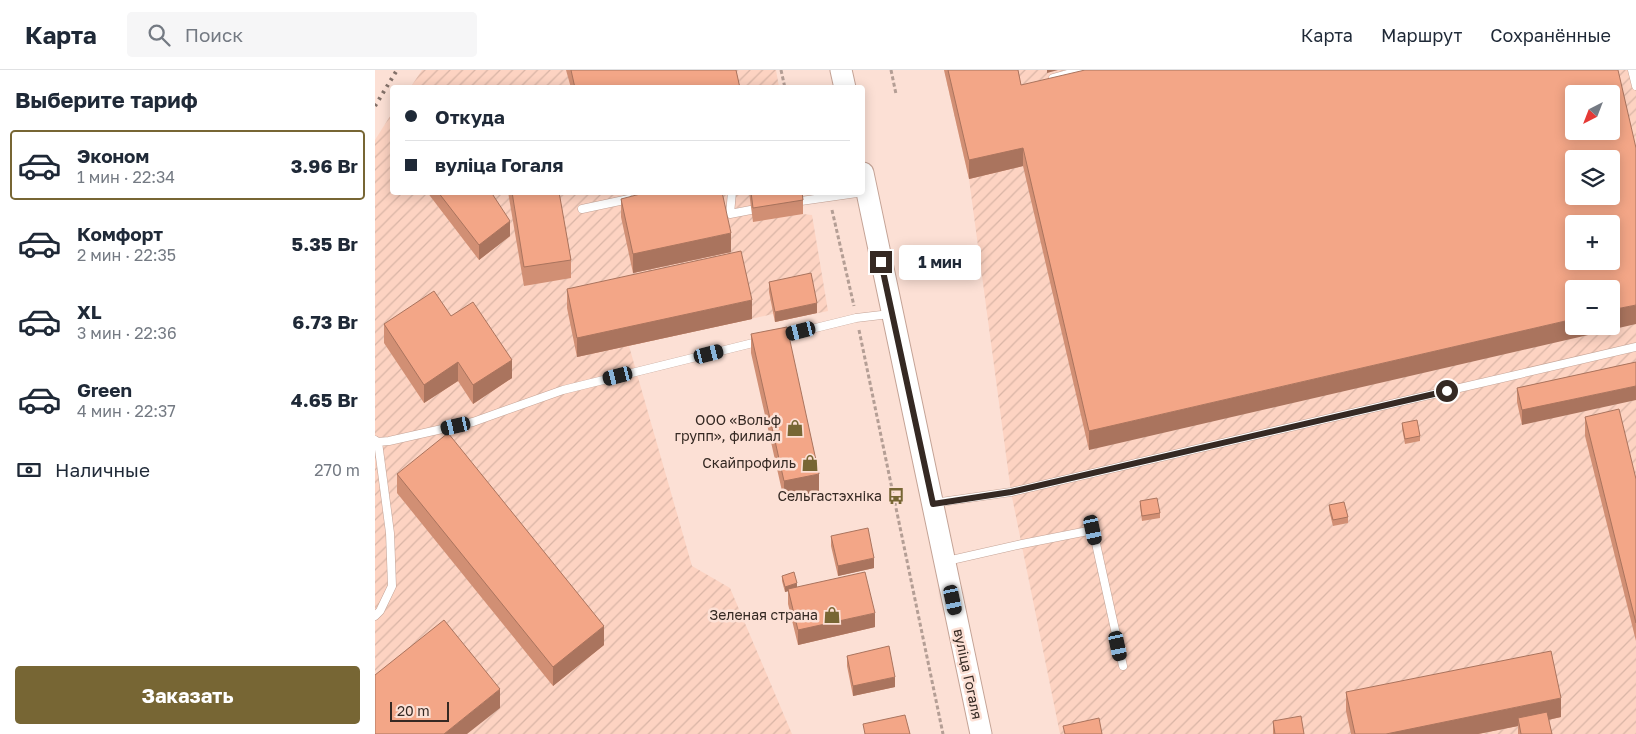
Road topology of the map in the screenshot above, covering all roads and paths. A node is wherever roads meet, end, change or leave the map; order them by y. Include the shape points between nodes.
1 (781, 70) edge
2 (841, 70) edge
3 (891, 70) edge
4 (1082, 70) edge
5 (1632, 70) edge
6 (1049, 79) edge
7 (784, 85) edge
8 (844, 85) edge
9 (1636, 86) edge
10 (896, 94) dead end
11 (865, 188) edge
12 (731, 195) edge
13 (836, 195) edge
14 (636, 198) edge
15 (829, 198) junction
16 (784, 204) edge
17 (768, 207) edge
18 (582, 209) dead end
19 (892, 314) junction
20 (857, 318) junction
21 (1636, 347) edge
22 (377, 441) edge
23 (933, 504) junction
24 (945, 562) junction
25 (375, 616) edge
26 (1123, 666) dead end
27 (943, 734) edge
28 (981, 734) edge

1 - 7 path
2 - 8 main road
3 - 10 path
4 - 6 lane
5 - 9 lane
11 - 19 main road, вуліца Гогаля
12 - 17 lane via 730,214
13 - 15 lane
14 - 18 lane
15 - 16 lane
15 - 20 path
19 - 20 lane
19 - 23 main road, вуліца Гогаля
20 - 22 lane via 563,390 473,422
20 - 27 path
21 - 23 lane via 1011,492
22 - 25 lane via 390,533 392,586
23 - 24 main road, вуліца Гогаля
24 - 26 lane via 1093,530
24 - 28 main road, вуліца Гогаля

